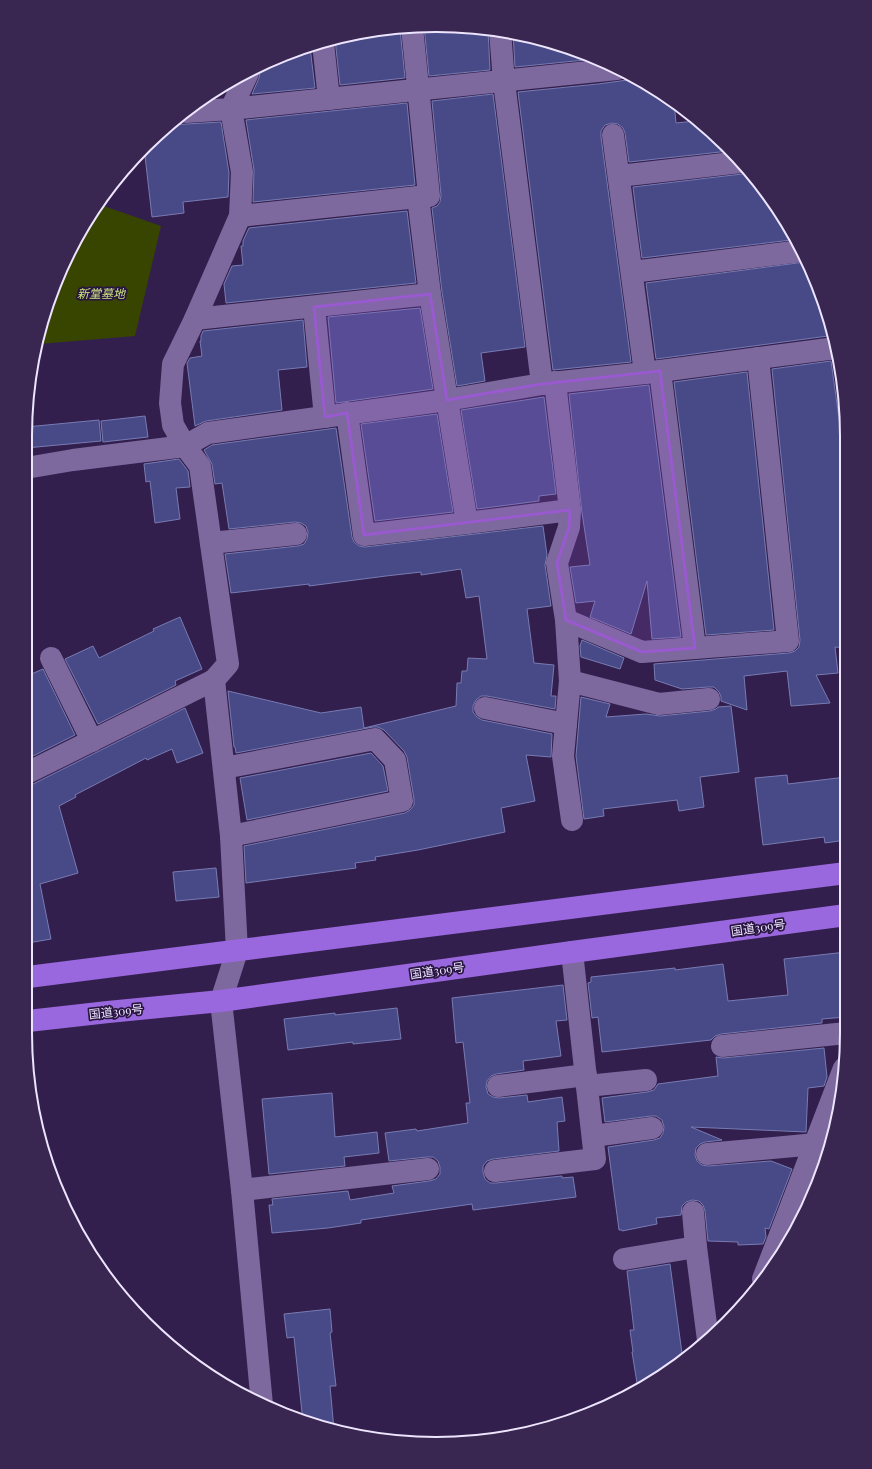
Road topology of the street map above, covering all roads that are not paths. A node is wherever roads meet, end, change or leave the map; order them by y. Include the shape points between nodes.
1 (413, 33) edge
2 (500, 37) edge
3 (323, 48) edge
4 (607, 70) edge
5 (244, 81) edge
6 (504, 82) junction
7 (418, 91) junction
8 (328, 99) junction
9 (231, 109) junction
10 (195, 111) edge
11 (613, 135) dead end
12 (734, 163) edge
13 (619, 176) junction
14 (418, 198) junction
15 (240, 216) junction
16 (795, 252) edge
17 (632, 272) junction
18 (430, 294) junction
19 (314, 306) junction
20 (195, 319) junction
21 (830, 349) edge
22 (758, 358) junction
23 (652, 372) junction
24 (548, 383) junction
25 (447, 400) junction
26 (347, 413) junction
27 (325, 417) junction
28 (185, 446) junction
29 (32, 467) edge
30 (570, 510) junction
31 (467, 523) junction
32 (296, 534) dead end
33 (211, 543) junction
34 (566, 620) junction
35 (695, 648) junction
36 (51, 658) dead end
37 (214, 680) junction
38 (570, 681) junction
39 (709, 699) dead end
40 (485, 708) dead end
41 (566, 724) junction
42 (92, 741) junction
43 (224, 768) junction
44 (32, 771) edge
45 (572, 820) dead end
46 (231, 836) junction
47 (840, 874) edge
48 (840, 916) edge
49 (237, 951) junction
50 (572, 952) junction
51 (32, 977) edge
52 (221, 1001) junction
53 (32, 1021) edge
54 (840, 1034) edge
55 (722, 1046) dead end
56 (587, 1080) junction
57 (646, 1080) dead end
58 (498, 1086) dead end
59 (836, 1090) edge
60 (652, 1128) dead end
61 (593, 1136) junction
62 (816, 1144) junction
63 (707, 1154) dead end
64 (428, 1169) dead end
65 (495, 1171) dead end
66 (242, 1190) junction
67 (694, 1212) dead end
68 (696, 1247) junction
69 (771, 1258) edge
70 (624, 1259) dead end
71 (707, 1332) edge
72 (261, 1397) edge

1 - 7 street
2 - 6 street
3 - 8 street
4 - 6 street
5 - 9 street
6 - 7 street
6 - 24 street
7 - 8 street
7 - 14 street via 429,196
8 - 9 street
9 - 10 street
9 - 15 street via 242,172
11 - 13 street
12 - 13 street
13 - 17 street
14 - 15 street
14 - 18 street
15 - 20 street
16 - 17 street
17 - 23 street
18 - 19 street
18 - 25 street
19 - 20 street
19 - 27 street
20 - 28 street via 173,364 170,403 173,425
21 - 22 street
22 - 23 street
22 - 35 street via 788,641
23 - 24 street
23 - 35 street
24 - 25 street
24 - 30 street
25 - 26 street
25 - 31 street
26 - 27 street
26 - 31 street via 364,535
27 - 28 street via 208,433
28 - 29 street
28 - 33 street via 200,466
30 - 31 street
30 - 34 street via 569,527 557,563
32 - 33 street
33 - 37 street via 228,664
34 - 35 street via 642,652
34 - 38 street
36 - 42 street
37 - 42 street
37 - 43 street
38 - 39 street via 659,704
38 - 41 street
40 - 41 street
41 - 45 street via 563,756
42 - 44 street
43 - 46 street
43 - 46 street via 375,739 395,760 402,801
46 - 49 street
47 - 49 highway
48 - 50 highway, 国道309号
49 - 51 highway
49 - 52 street
50 - 52 highway, 国道309号
50 - 56 street
52 - 53 highway, 国道309号
52 - 66 street
54 - 55 street
56 - 57 street
56 - 58 street
56 - 61 street
59 - 62 street
60 - 61 street
61 - 65 street via 595,1159
62 - 63 street
62 - 69 street
64 - 66 street
66 - 72 street
67 - 68 street
68 - 70 street
68 - 71 street

